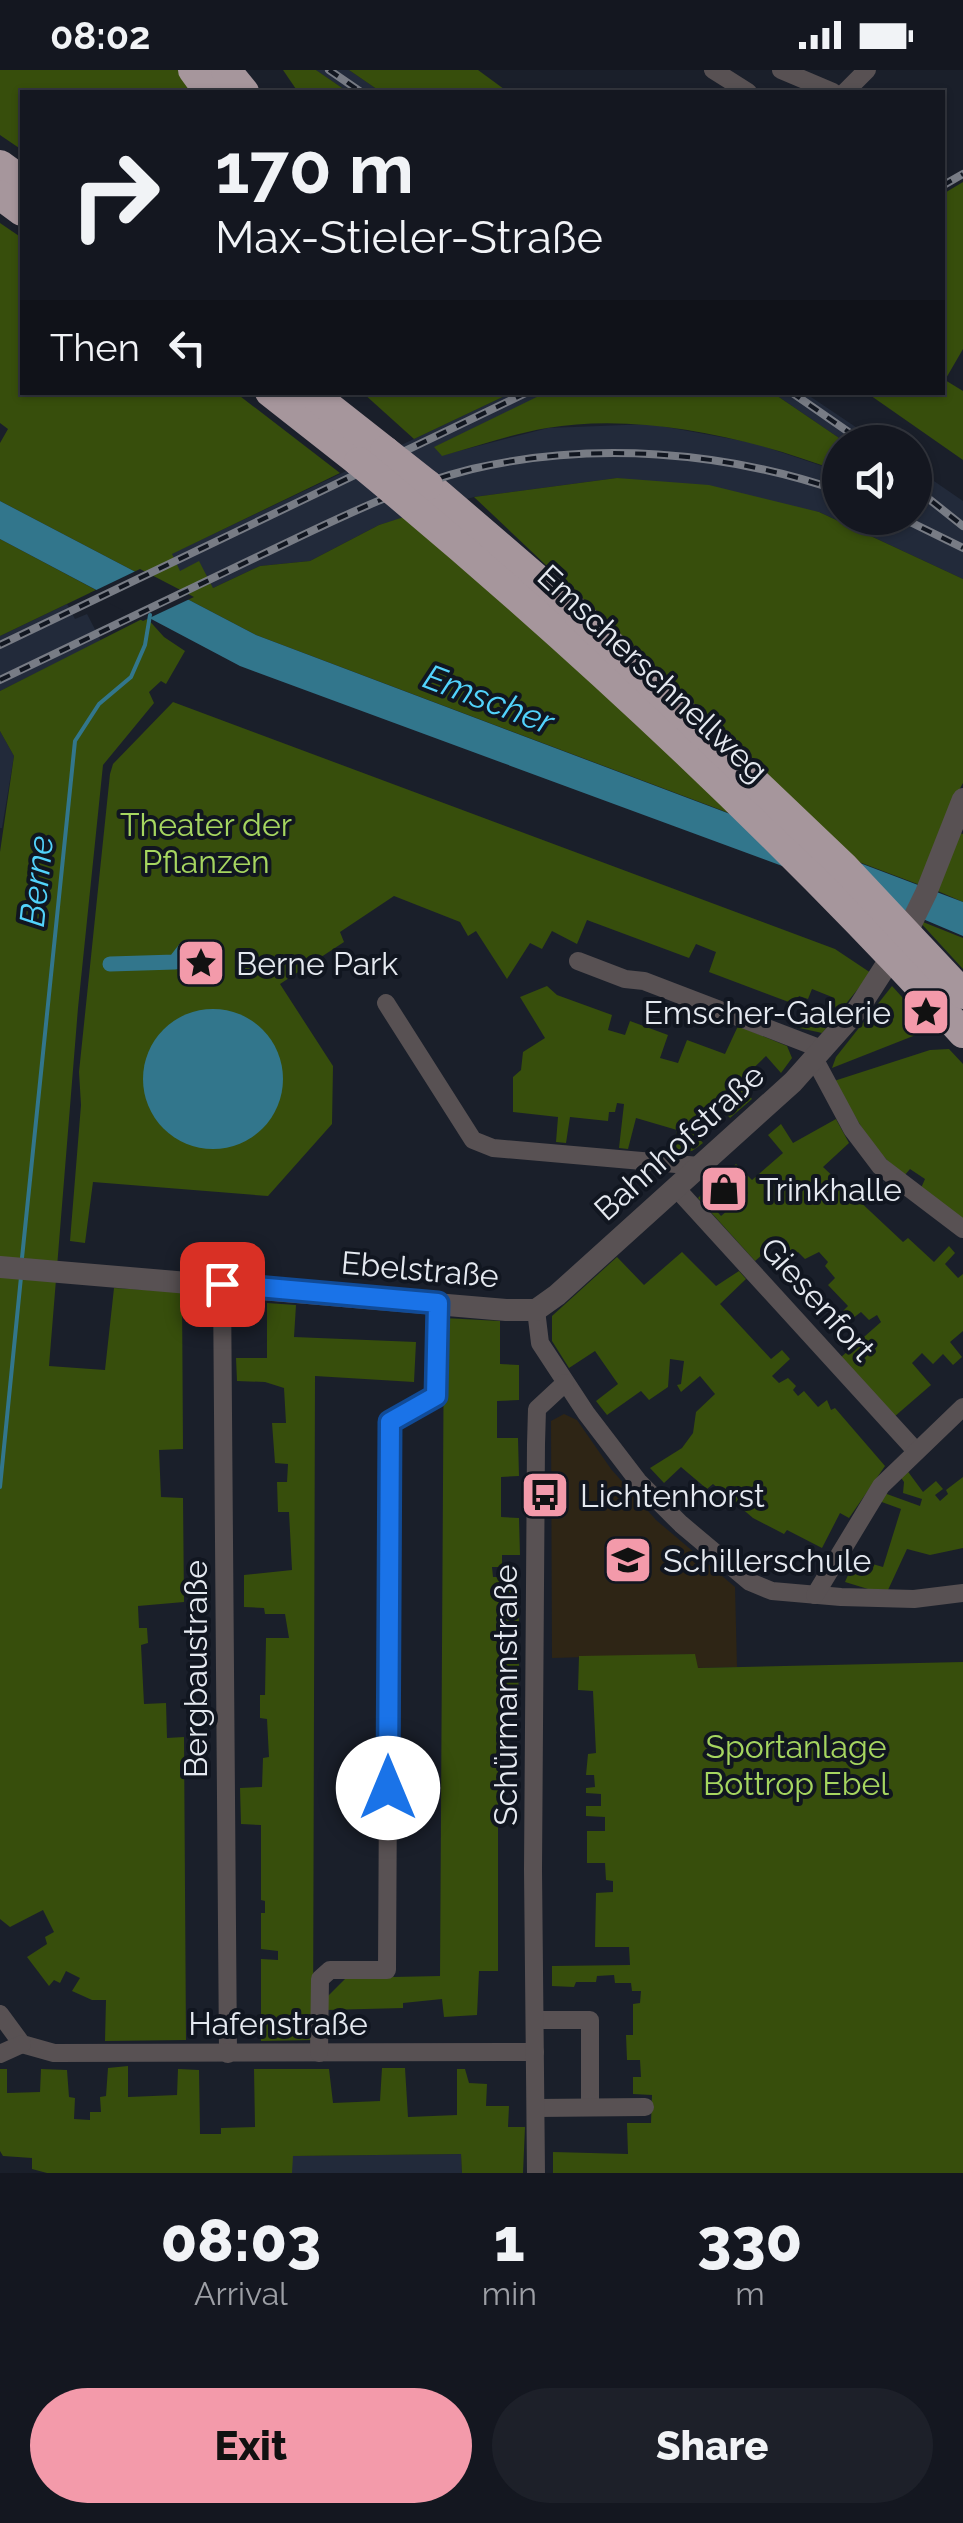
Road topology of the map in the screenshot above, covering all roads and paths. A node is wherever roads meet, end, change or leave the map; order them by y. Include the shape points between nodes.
1 (226, 70) edge
2 (714, 70) edge
3 (781, 70) edge
4 (867, 70) edge
5 (242, 90) edge
6 (745, 90) edge
7 (828, 90) edge
8 (846, 90) edge
9 (0, 164) edge
10 (20, 179) edge
11 (275, 395) edge
12 (313, 395) edge
13 (340, 395) edge
14 (379, 453) junction
15 (963, 799) edge
16 (958, 824) edge
17 (578, 961) dead end
18 (963, 994) edge
19 (386, 1003) dead end
20 (963, 1033) edge
21 (819, 1055) junction
22 (699, 1166) junction
23 (676, 1188) junction
24 (963, 1229) edge
25 (0, 1267) edge
26 (222, 1284) junction
27 (438, 1303) junction
28 (536, 1310) junction
29 (565, 1383) junction
30 (963, 1408) edge
31 (916, 1451) junction
32 (963, 1593) edge
33 (815, 1595) junction
34 (0, 2014) edge
35 (535, 2020) junction
36 (22, 2044) junction
37 (535, 2052) junction
38 (320, 2053) junction
39 (0, 2054) edge
40 (228, 2054) junction
41 (590, 2106) junction
42 (645, 2106) dead end
43 (536, 2108) junction
44 (536, 2173) edge

1 - 5 highway
2 - 6 street
3 - 7 street
4 - 8 street
9 - 10 highway
11 - 14 highway, Emscherschnellweg
12 - 14 highway
13 - 14 highway
14 - 18 highway, bridge via 428,485 578,615 758,782
14 - 20 highway, Emscherschnellweg, bridge via 537,612 690,752
15 - 16 street, Bahnhofstraße
16 - 21 street, Bahnhofstraße via 905,936
17 - 21 street via 644,981
19 - 22 street via 473,1140 494,1148
21 - 22 street, Bahnhofstraße
21 - 24 street via 852,1130 880,1166
22 - 23 street, Bahnhofstraße
23 - 28 street, Bahnhofstraße
23 - 31 street, Giesenfort
25 - 26 street, Ebelstraße
26 - 27 street, Ebelstraße
26 - 40 street, Bergbaustraße
27 - 28 street, Ebelstraße
27 - 38 street via 436,1396 390,1422 387,1970 330,1970 320,1979
28 - 29 street via 540,1343
29 - 33 street via 638,1482 728,1565 772,1591
29 - 35 street, Schürmannstraße via 537,1409
30 - 31 street
31 - 33 street via 881,1486
32 - 33 street via 900,1600
34 - 36 street
35 - 37 street, Schürmannstraße
35 - 41 street via 590,2020
36 - 39 street
36 - 40 street, Hafenstraße via 54,2053
37 - 38 street, Hafenstraße
37 - 43 street, Schürmannstraße
38 - 40 street, Hafenstraße
41 - 42 street
41 - 43 street
43 - 44 street, Schürmannstraße

